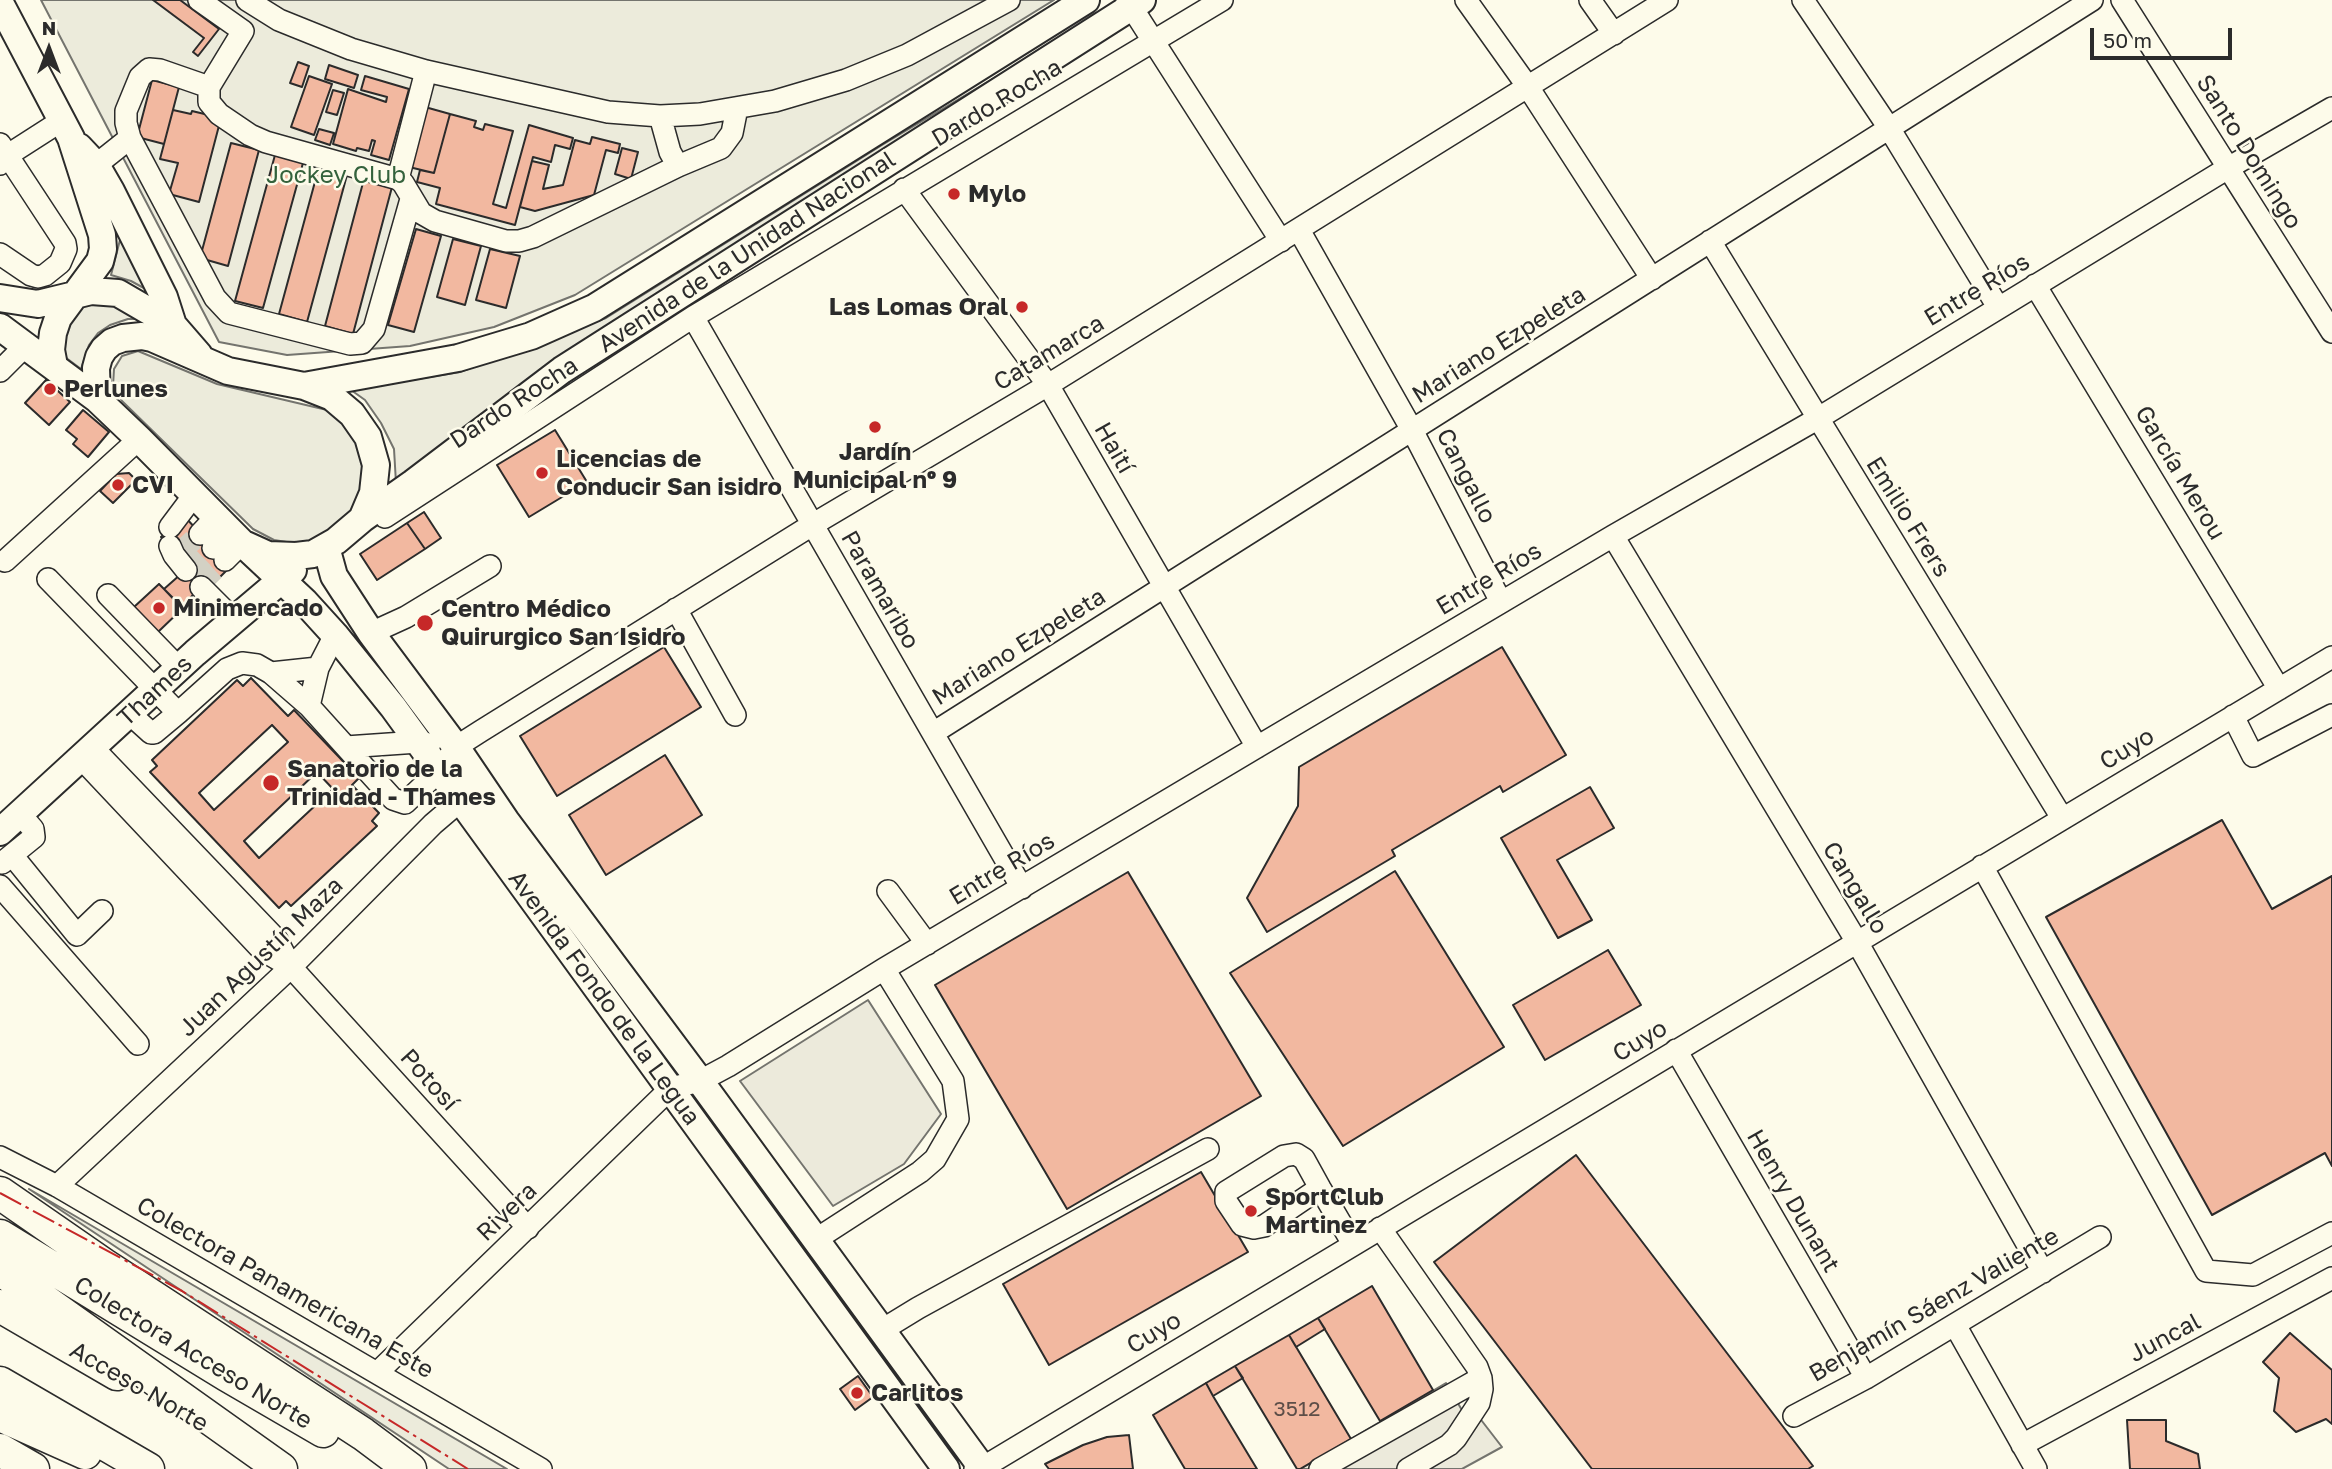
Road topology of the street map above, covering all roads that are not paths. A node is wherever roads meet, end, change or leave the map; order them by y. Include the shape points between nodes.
1 (199, 0) edge
2 (1009, 0) edge
3 (1086, 0) edge
4 (1222, 0) edge
5 (1466, 0) edge
6 (1590, 0) edge
7 (1667, 0) edge
8 (1803, 0) edge
9 (2092, 0) edge
10 (2122, 0) edge
11 (1133, 2) edge
12 (0, 3) edge
13 (252, 4) edge
14 (243, 31) junction
15 (1614, 34) junction
16 (1154, 41) junction
17 (426, 71) junction
18 (209, 87) junction
19 (1528, 87) junction
20 (737, 108) junction
21 (2332, 108) edge
22 (660, 116) junction
23 (1889, 128) junction
24 (66, 130) junction
25 (130, 138) junction
26 (3, 155) edge
27 (96, 165) junction
28 (678, 166) junction
29 (2228, 169) junction
30 (398, 178) junction
31 (904, 189) junction
32 (411, 199) junction
33 (1290, 235) junction
34 (1710, 241) junction
35 (0, 254) edge
36 (1652, 279) junction
37 (2035, 285) junction
38 (78, 292) junction
39 (0, 298) edge
40 (1998, 307) junction
41 (693, 317) junction
42 (173, 325) junction
43 (0, 327) edge
44 (2332, 332) edge
45 (26, 345) junction
46 (205, 362) junction
47 (54, 366) junction
48 (0, 370) edge
49 (1048, 385) junction
50 (304, 386) junction
51 (97, 399) junction
52 (1817, 419) junction
53 (1412, 430) junction
54 (139, 439) junction
55 (194, 495) junction
56 (362, 519) junction
57 (812, 525) junction
58 (1613, 536) junction
59 (221, 539) junction
60 (325, 547) junction
61 (176, 551) dead end
62 (5, 561) dead end
63 (490, 566) dead end
64 (48, 579) dead end
65 (280, 580) junction
66 (201, 587) dead end
67 (1164, 587) junction
68 (108, 595) dead end
69 (1501, 603) junction
70 (676, 609) junction
71 (234, 620) junction
72 (372, 634) junction
73 (335, 635) junction
74 (2332, 657) edge
75 (317, 668) junction
76 (178, 670) junction
77 (271, 673) junction
78 (2280, 689) junction
79 (155, 690) junction
80 (309, 706) junction
81 (178, 713) junction
82 (130, 714) junction
83 (735, 715) dead end
84 (2332, 715) edge
85 (2233, 716) junction
86 (933, 733) junction
87 (418, 742) junction
88 (346, 747) junction
89 (456, 747) junction
90 (1257, 747) junction
91 (88, 753) junction
92 (439, 771) junction
93 (460, 801) junction
94 (2062, 818) junction
95 (4, 861) edge
96 (1982, 866) junction
97 (1021, 888) junction
98 (888, 891) dead end
99 (102, 911) dead end
100 (1857, 942) junction
101 (927, 944) junction
102 (291, 967) junction
103 (884, 969) junction
104 (138, 1044) dead end
105 (1675, 1051) junction
106 (700, 1082) junction
107 (671, 1088) junction
108 (1208, 1149) dead end
109 (0, 1157) edge
110 (57, 1186) junction
111 (1320, 1188) dead end
112 (0, 1193) edge
113 (528, 1228) junction
114 (1380, 1228) junction
115 (2332, 1233) edge
116 (0, 1236) edge
117 (2100, 1237) dead end
118 (815, 1240) junction
119 (1353, 1244) junction
120 (0, 1269) edge
121 (2043, 1272) junction
122 (2332, 1278) edge
123 (0, 1306) edge
124 (1955, 1325) junction
125 (882, 1330) junction
126 (378, 1372) junction
127 (1481, 1378) junction
128 (1866, 1378) junction
129 (0, 1383) edge
130 (1444, 1397) junction
131 (0, 1415) edge
132 (1794, 1416) dead end
133 (1463, 1428) junction
134 (2022, 1445) junction
135 (0, 1450) edge
136 (980, 1468) edge
137 (33, 1469) edge
138 (121, 1469) edge
139 (148, 1469) edge
140 (279, 1469) edge
141 (388, 1469) edge
142 (410, 1469) edge
143 (541, 1469) edge
144 (946, 1469) edge
145 (1320, 1469) edge
146 (1408, 1469) edge
147 (2036, 1469) edge

1 - 14 street
2 - 20 street via 907,55 846,80 775,102
3 - 50 main road, Avenida de la Unidad Nacional via 594,309 531,336 458,358
4 - 16 street, Dardo Rocha
5 - 19 street
6 - 15 street
7 - 15 street, Catamarca
8 - 23 street
9 - 23 street, Mariano Ezpeleta
10 - 29 street, Santo Domingo
11 - 16 street, Cangallo
11 - 56 main road, Avenida de la Unidad Nacional via 562,370
12 - 24 main road
13 - 14 street
13 - 17 street via 351,49
14 - 18 street
15 - 19 street, Catamarca
16 - 31 street, Dardo Rocha
16 - 33 street, Cangallo
17 - 22 street via 608,113
17 - 30 street
18 - 25 street via 149,69 140,77 126,111
18 - 30 street via 209,102 219,114 250,135
19 - 33 street, Catamarca
19 - 36 street
20 - 22 street
20 - 28 street via 732,133 721,148
21 - 29 street, Entre Ríos
22 - 28 street
23 - 34 street, Mariano Ezpeleta
23 - 40 street
24 - 26 street
24 - 27 main road
24 - 38 main road via 102,235 100,261
25 - 27 street
25 - 32 street via 221,307 229,313 350,344 362,343 374,329
26 - 35 street via 66,249 60,263 38,277
27 - 42 main road via 164,298
28 - 32 street via 519,242 435,221 421,213
29 - 37 street, Entre Ríos
29 - 44 street, Santo Domingo
30 - 32 street
31 - 41 street, Dardo Rocha
31 - 49 street, Haití
33 - 49 street, Catamarca
33 - 53 street, Cangallo
34 - 36 street, Mariano Ezpeleta
34 - 52 street, Emilio Frers
36 - 53 street, Mariano Ezpeleta
37 - 40 street, Entre Ríos
37 - 78 street, García Merou
38 - 39 main road via 38,304
38 - 42 main road via 118,293
38 - 47 main road via 58,318 51,350
40 - 52 street, Entre Ríos
41 - 57 street, Paramaribo
41 - 60 street, Dardo Rocha via 389,515
42 - 46 main road
43 - 45 main road
45 - 47 main road
45 - 48 street
46 - 50 main road
46 - 51 main road via 152,338 123,338 112,342 99,357
47 - 51 main road
49 - 57 street, Catamarca
49 - 67 street, Haití
50 - 56 main road via 332,397 368,437 376,465 373,493
51 - 54 main road, Avenida Fondo de la Legua
52 - 58 street, Entre Ríos
52 - 94 street, Emilio Frers
53 - 67 street, Mariano Ezpeleta
53 - 69 street, Cangallo
54 - 55 main road, Avenida Fondo de la Legua
54 - 62 street
55 - 59 main road, Avenida Fondo de la Legua
55 - 61 street
56 - 60 main road, Avenida de la Unidad Nacional
57 - 70 street, Catamarca
57 - 86 street, Paramaribo
58 - 69 street, Entre Ríos
58 - 100 street, Cangallo
59 - 60 main road via 268,555 296,556
59 - 65 main road, Avenida Fondo de la Legua
60 - 65 main road, Thames
60 - 72 main road, Avenida Fondo de la Legua via 338,584
63 - 72 street
64 - 79 street
65 - 71 main road, Thames
65 - 73 main road, Avenida Fondo de la Legua
66 - 71 street
67 - 86 street, Mariano Ezpeleta
67 - 90 street, Haití
68 - 76 street
69 - 90 street, Entre Ríos
70 - 83 street
70 - 89 street, Catamarca
71 - 76 main road, Thames
72 - 89 main road, Avenida Fondo de la Legua
73 - 75 street
73 - 87 main road, Avenida Fondo de la Legua
74 - 78 street, Cuyo
75 - 77 street
75 - 80 street
76 - 79 main road, Thames
77 - 80 street
77 - 81 street via 242,663 227,669
78 - 85 street, Cuyo
79 - 81 street
79 - 82 main road, Thames
80 - 88 street
81 - 82 street via 154,733
82 - 91 main road, Thames
84 - 85 street via 2253,756
85 - 94 street, Cuyo
86 - 97 street, Paramaribo
87 - 88 street
87 - 89 street
87 - 92 main road, Avenida Fondo de la Legua
88 - 92 street via 399,802 413,797
89 - 92 street
89 - 93 street
89 - 106 main road, Avenida Fondo de la Legua
90 - 97 street, Entre Ríos
91 - 95 main road, Thames via 20,814
91 - 102 street, Potosí via 262,950
92 - 93 main road, Avenida Fondo de la Legua
93 - 102 street, Juan Agustín Maza
93 - 107 main road, Avenida Fondo de la Legua
94 - 96 street, Cuyo
95 - 99 street via 77,935
95 - 104 street
96 - 100 street, Cuyo
96 - 115 street via 2206,1270 2253,1275
97 - 101 street, Entre Ríos
98 - 101 street
100 - 105 street, Cuyo
100 - 121 street, Cangallo
101 - 103 street, Entre Ríos
102 - 110 street, Juan Agustín Maza
102 - 113 street, Potosí
103 - 106 street, Entre Ríos
103 - 118 street via 953,1081 958,1119 935,1159 920,1172
105 - 114 street, Cuyo
105 - 128 street, Henry Dunant
106 - 107 street, Entre Ríos
106 - 118 main road, Avenida Fondo de la Legua
107 - 113 street, Rivera
107 - 144 main road, Avenida Fondo de la Legua
108 - 125 street
109 - 110 street, Colectora Panamericana Este
110 - 126 street, Colectora Panamericana Este
111 - 119 street
112 - 142 highway
113 - 126 street, Rivera
114 - 119 street, Cuyo
114 - 127 street
116 - 141 highway, Colectora Acceso Norte
117 - 121 street, Benjamín Sáenz Valiente
118 - 125 main road, Avenida Fondo de la Legua
119 - 136 street, Cuyo
120 - 140 highway
121 - 124 street, Benjamín Sáenz Valiente
122 - 134 street, Juncal
123 - 140 highway, Acceso Norte
124 - 128 street, Benjamín Sáenz Valiente
124 - 134 street
125 - 136 main road, Avenida Fondo de la Legua
126 - 143 street, Colectora Panamericana Este
127 - 130 street
127 - 133 street via 1479,1403
128 - 132 street, Benjamín Sáenz Valiente
129 - 139 highway
130 - 133 street
130 - 145 street
131 - 138 highway
133 - 146 street via 1449,1445
134 - 147 street
135 - 137 highway

